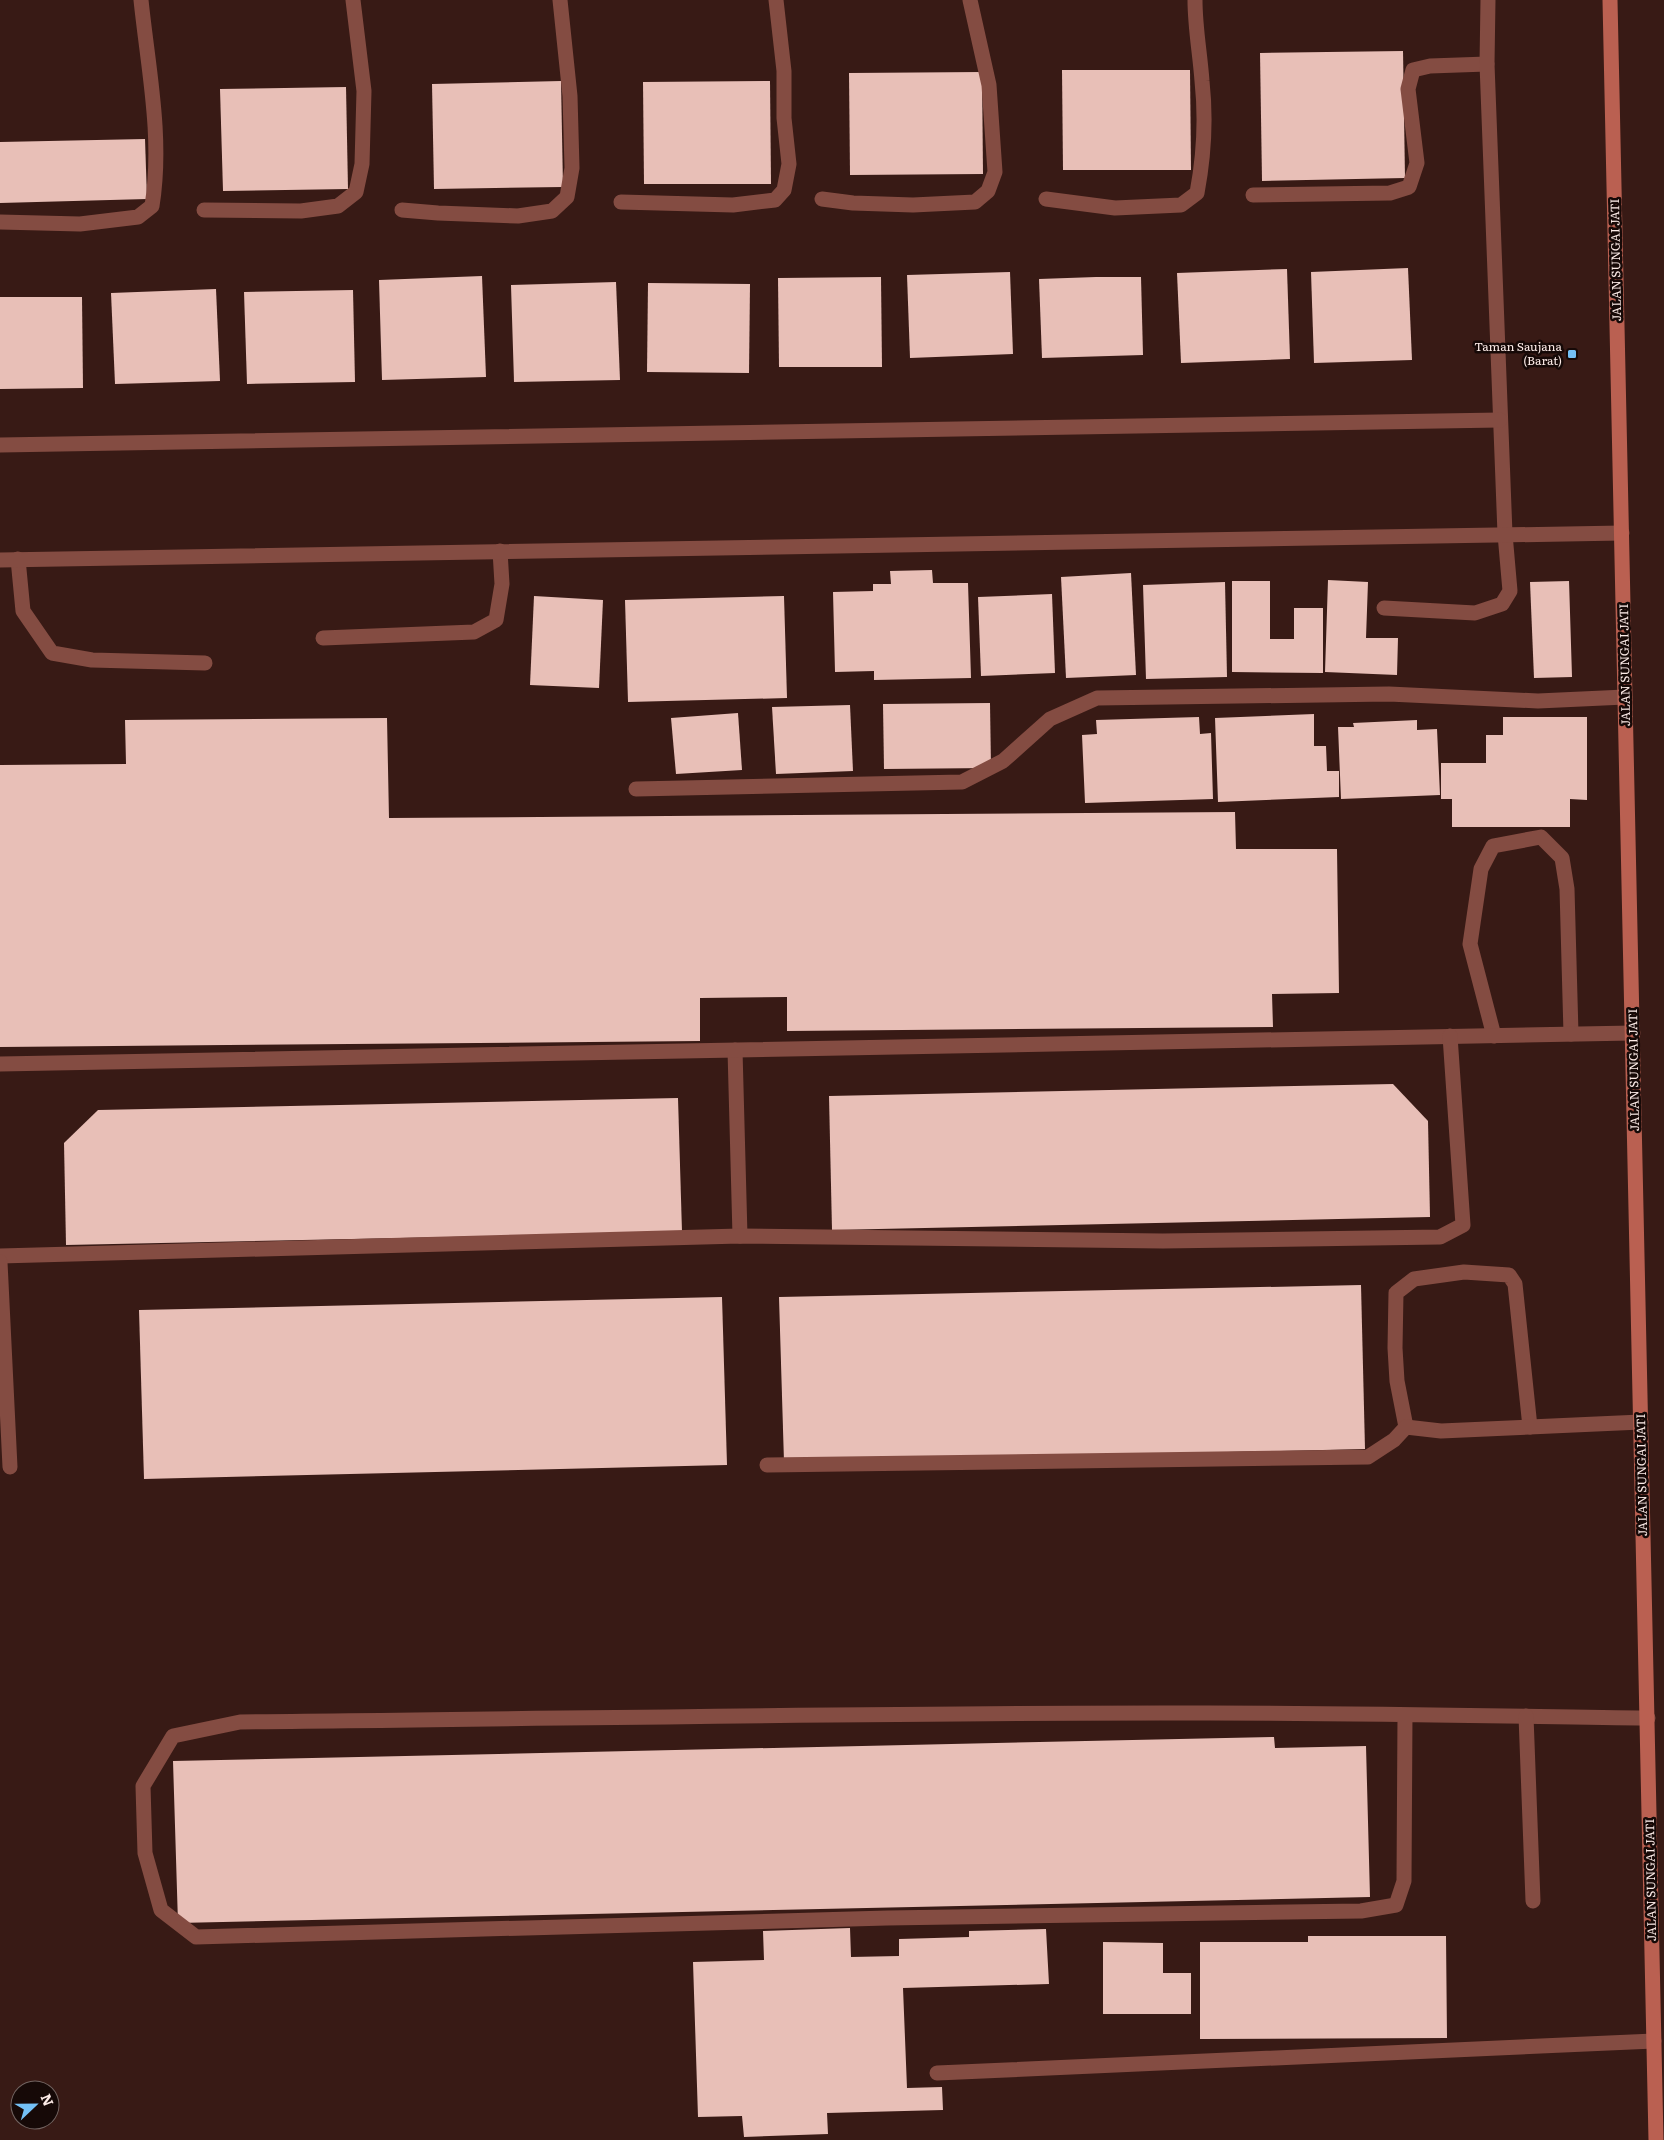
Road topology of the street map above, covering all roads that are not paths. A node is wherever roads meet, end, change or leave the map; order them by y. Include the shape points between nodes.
1 (141, 0) edge
2 (353, 0) edge
3 (560, 0) edge
4 (776, 0) edge
5 (970, 0) edge
6 (1196, 0) edge
7 (1488, 0) edge
8 (1610, 0) edge
9 (1487, 64) junction
10 (1253, 195) dead end
11 (822, 199) dead end
12 (1046, 200) dead end
13 (620, 202) dead end
14 (204, 210) dead end
15 (402, 210) dead end
16 (0, 222) edge
17 (1500, 420) junction
18 (0, 445) edge
19 (1622, 533) junction
20 (1505, 534) junction
21 (500, 551) junction
22 (18, 559) junction
23 (0, 560) edge
24 (1384, 608) dead end
25 (323, 638) dead end
26 (205, 663) dead end
27 (1625, 697) junction
28 (636, 788) dead end
29 (1633, 1033) junction
30 (1571, 1034) junction
31 (1450, 1036) junction
32 (1494, 1036) junction
33 (735, 1050) junction
34 (0, 1064) edge
35 (740, 1236) junction
36 (0, 1256) edge
37 (0, 1262) edge
38 (1641, 1422) junction
39 (1406, 1427) junction
40 (1530, 1427) junction
41 (767, 1465) dead end
42 (10, 1467) dead end
43 (1405, 1715) junction
44 (1526, 1716) junction
45 (1648, 1718) junction
46 (1533, 1901) dead end
47 (1654, 2041) junction
48 (937, 2073) dead end
49 (1656, 2140) edge

1 - 16 street via 157,145 152,206 138,217 80,224
2 - 14 street via 364,91 362,164 356,192 338,206 302,211
3 - 15 street via 570,96 572,168 567,197 552,211 518,216
4 - 13 street via 789,164 784,190 775,200 733,205
5 - 11 street via 990,85 995,172 988,191 975,202 913,205 852,204
6 - 12 street via 1195,26 1205,128 1197,193 1181,205 1115,208
7 - 9 street
8 - 19 main road, JALAN SUNGAI JATI
9 - 10 street via 1430,66 1413,70 1408,88 1418,163 1409,187 1390,193
9 - 17 street
17 - 18 street
17 - 20 street
19 - 20 street
19 - 27 main road, JALAN SUNGAI JATI
20 - 21 street
20 - 24 street via 1510,591 1502,604 1474,613
21 - 22 street
21 - 25 street via 502,584 496,620 474,632
22 - 23 street
22 - 26 street via 23,611 52,653 92,660
27 - 28 street via 1538,701 1389,694 1097,698 1050,719 1003,761 962,782
27 - 29 main road, JALAN SUNGAI JATI
29 - 30 street
29 - 38 main road, JALAN SUNGAI JATI
30 - 32 street
30 - 32 street via 1567,889 1562,858 1541,837 1493,846 1481,870 1470,944
31 - 32 street
31 - 33 street
31 - 35 street via 1463,1225 1440,1237 1163,1241
33 - 34 street
33 - 35 street
35 - 36 street
37 - 42 street
38 - 40 street
38 - 45 main road, JALAN SUNGAI JATI
39 - 40 street via 1441,1431
39 - 40 street via 1396,1373 1396,1292 1414,1279 1464,1272 1509,1275 1516,1284
39 - 41 street via 1394,1440 1368,1457
43 - 43 street via 1208,1713 240,1722 173,1736 143,1786 144,1853 161,1910 196,1936 887,1918 1361,1911 1396,1905 1404,1881
43 - 44 street
44 - 45 street
44 - 46 street
45 - 47 main road, JALAN SUNGAI JATI
47 - 48 street
47 - 49 main road, JALAN SUNGAI JATI

